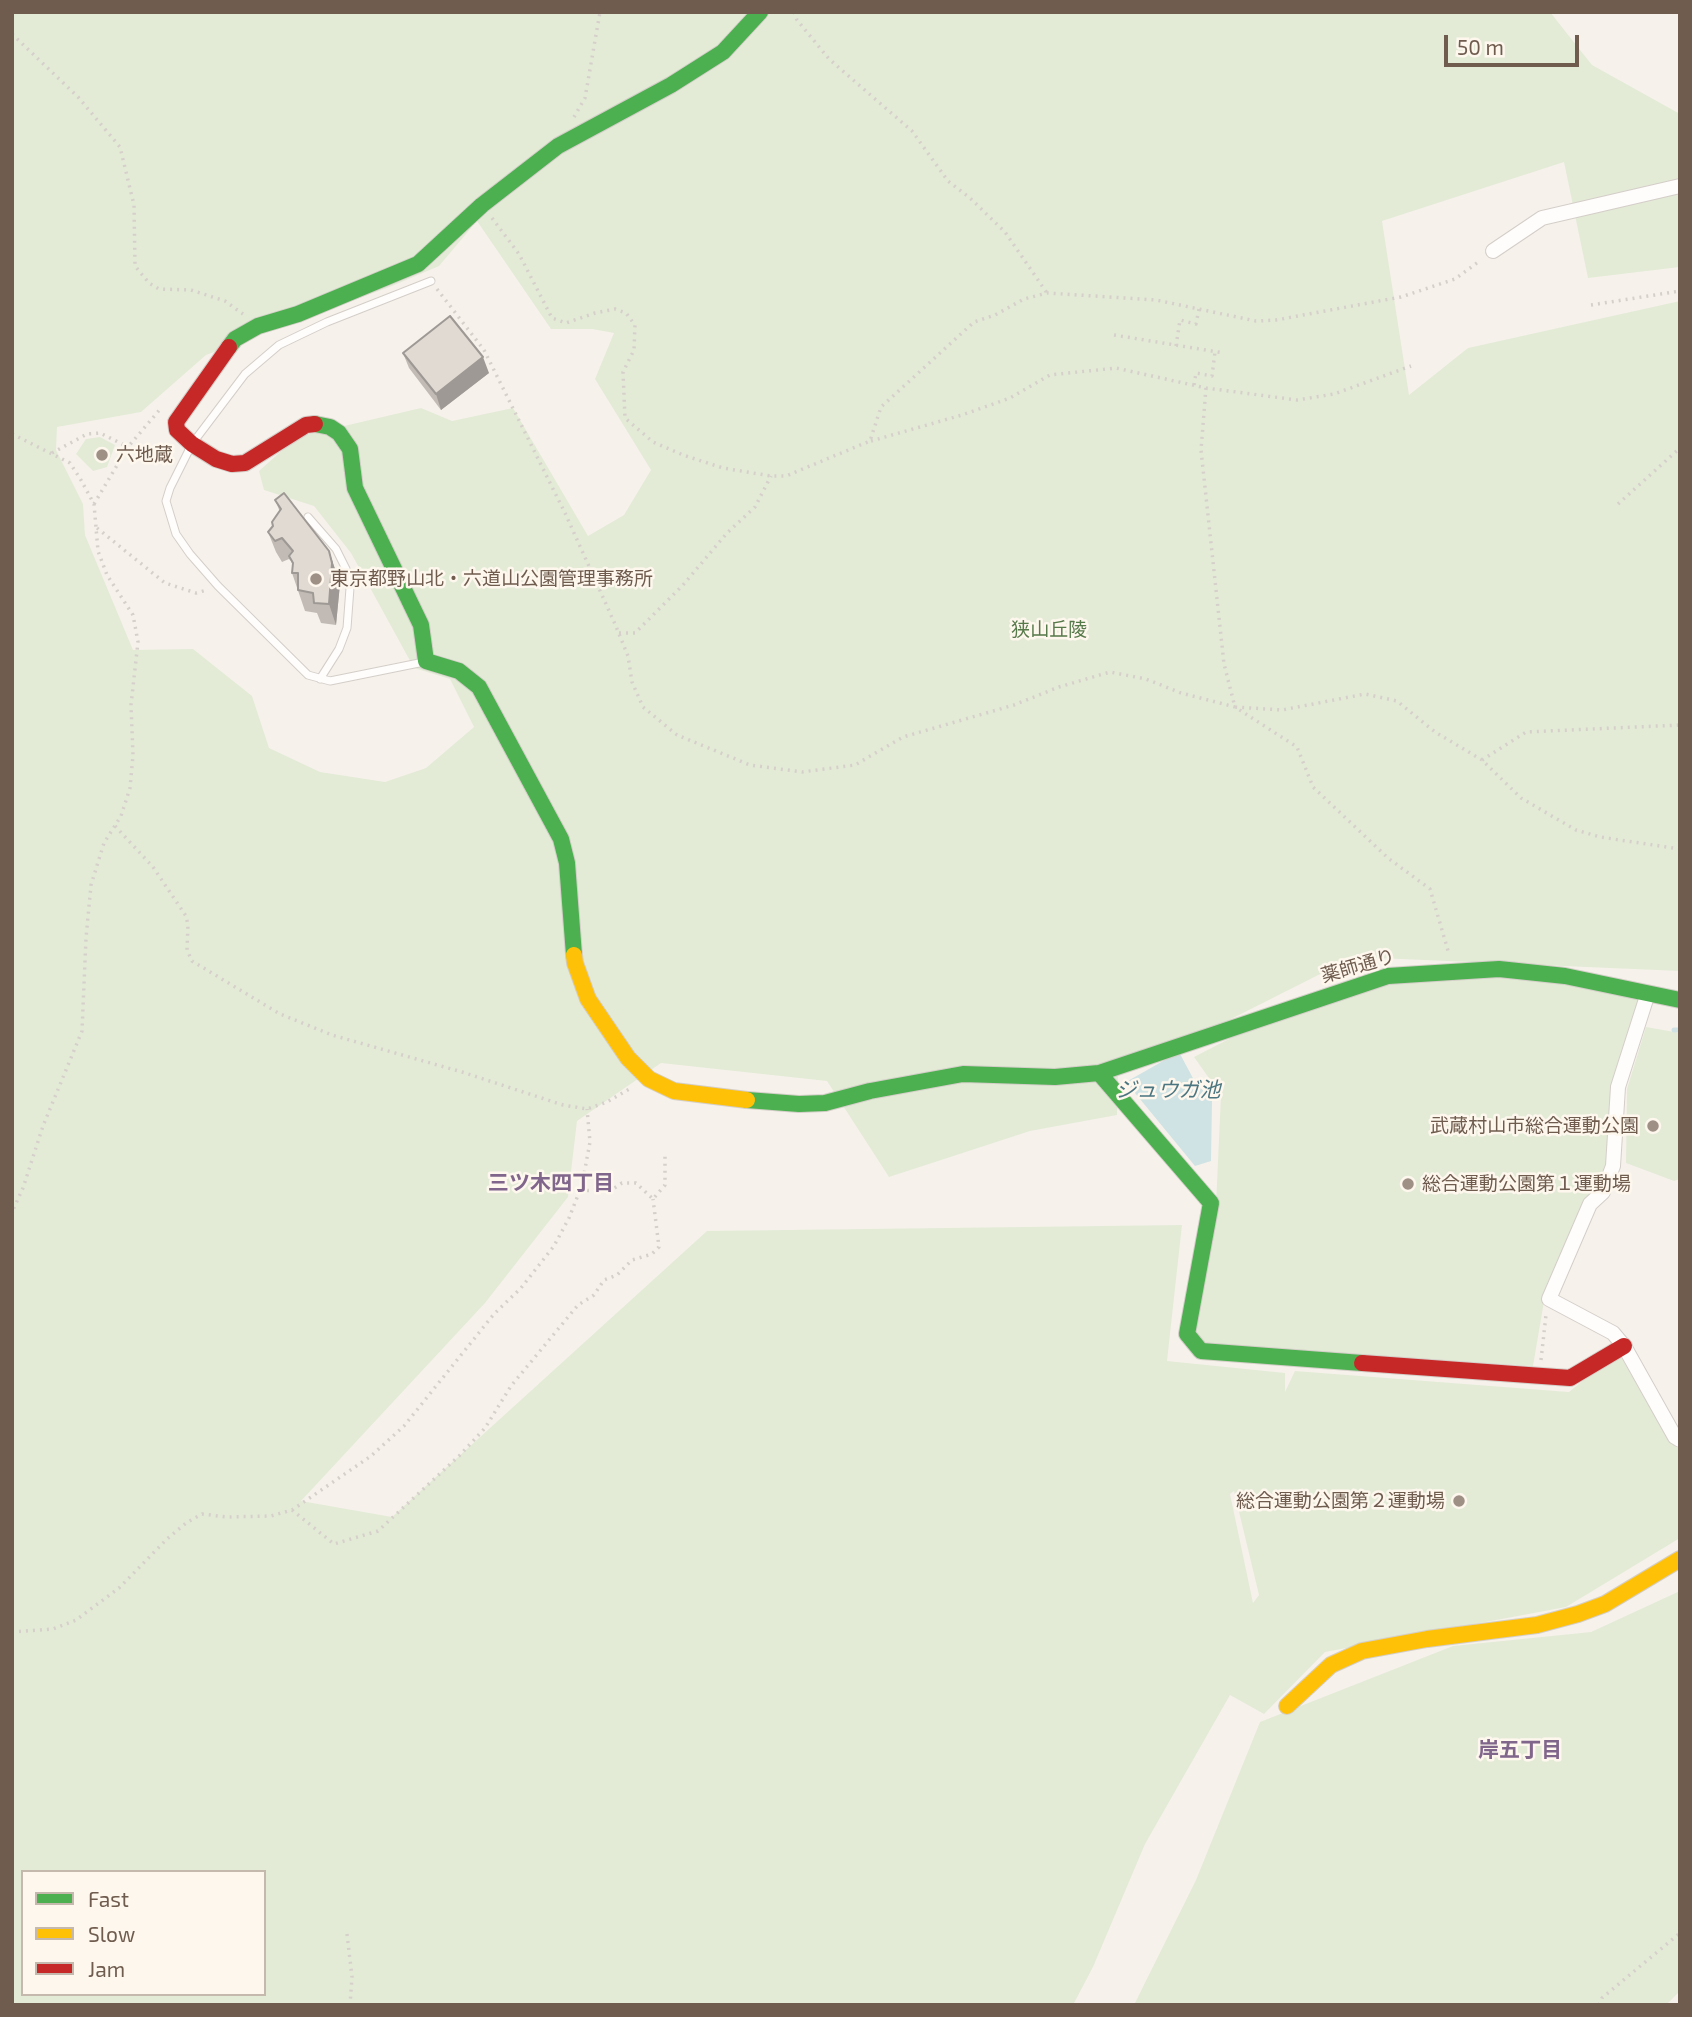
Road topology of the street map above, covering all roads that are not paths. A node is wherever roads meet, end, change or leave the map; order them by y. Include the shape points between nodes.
1 (760, 12) edge
2 (1680, 186) edge
3 (1493, 251) road end
4 (431, 281) road end
5 (192, 444) junction
6 (308, 517) dead end
7 (426, 661) junction
8 (320, 680) junction
9 (1648, 993) junction
10 (1680, 1000) edge
11 (1099, 1073) junction
12 (1624, 1346) junction
13 (1680, 1440) edge
14 (1680, 1559) edge
15 (1287, 1706) dead end

1 - 5 street via 723,52 558,146 482,205 418,264 235,339 176,422 177,430
2 - 3 street via 1542,218
4 - 5 lane via 279,345 245,374
5 - 7 street via 232,464 246,463 306,425 330,427 339,433 350,449 355,488 421,625
5 - 8 lane via 166,501 176,534 218,586 308,676
6 - 8 lane via 336,549 350,588 347,628
7 - 8 lane
7 - 11 street, 薬師通り via 459,671 479,687 509,740 561,839 575,963 588,999 628,1058 649,1079 674,1091 799,1104 963,1074 1055,1077
9 - 10 street, 薬師通り
9 - 11 street, 薬師通り via 1565,976 1499,969 1388,976
9 - 12 street via 1618,1087 1613,1166 1604,1192 1590,1204 1549,1299 1613,1333
11 - 12 street via 1211,1203 1187,1334 1201,1351 1570,1378
12 - 13 street
14 - 15 street via 1605,1604 1578,1614 1536,1625 1362,1651 1331,1665

